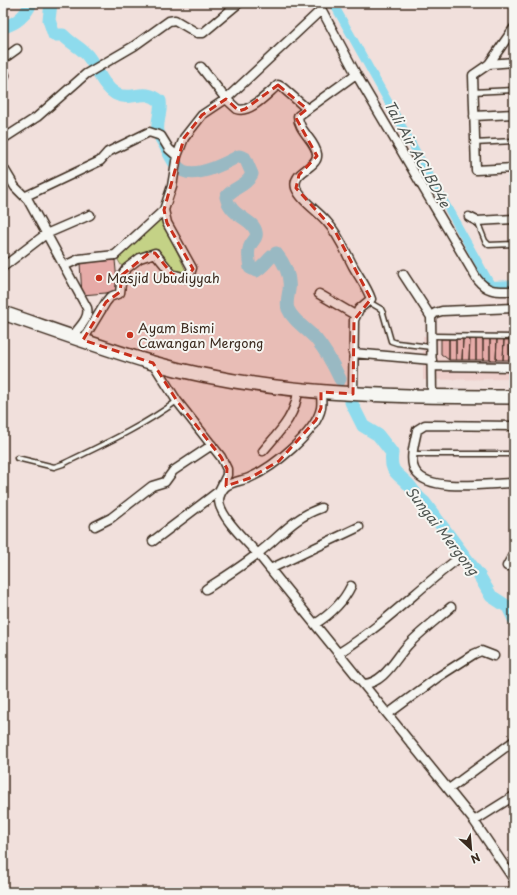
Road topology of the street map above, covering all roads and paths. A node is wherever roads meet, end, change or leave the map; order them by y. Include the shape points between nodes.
1 (239, 3) edge
2 (320, 7) edge
3 (514, 28) edge
4 (510, 37) edge
5 (17, 49) dead end
6 (3, 59) edge
7 (514, 62) edge
8 (489, 64) junction
9 (201, 67) dead end
10 (3, 71) edge
11 (356, 74) junction
12 (3, 81) edge
13 (514, 90) edge
14 (472, 92) junction
15 (226, 99) junction
16 (307, 108) junction
17 (514, 114) edge
18 (474, 116) junction
19 (3, 139) edge
20 (514, 141) edge
21 (474, 143) junction
22 (176, 161) junction
23 (3, 167) edge
24 (514, 168) edge
25 (26, 196) junction
26 (164, 210) junction
27 (90, 215) dead end
28 (469, 217) dead end
29 (514, 219) edge
30 (477, 221) junction
31 (46, 234) junction
32 (514, 244) edge
33 (64, 266) junction
34 (3, 267) edge
35 (403, 274) dead end
36 (514, 291) edge
37 (319, 294) dead end
38 (369, 302) junction
39 (514, 308) edge
40 (3, 313) edge
41 (355, 315) junction
42 (431, 317) junction
43 (432, 336) junction
44 (514, 337) edge
45 (77, 338) junction
46 (432, 347) junction
47 (353, 353) junction
48 (153, 363) junction
49 (432, 363) junction
50 (514, 367) edge
51 (298, 390) junction
52 (321, 392) junction
53 (352, 394) junction
54 (432, 397) junction
55 (514, 397) edge
56 (177, 402) junction
57 (514, 426) edge
58 (212, 445) junction
59 (263, 451) dead end
60 (413, 454) junction
61 (514, 454) edge
62 (17, 458) dead end
63 (227, 474) junction
64 (514, 482) edge
65 (226, 486) junction
66 (321, 508) dead end
67 (95, 526) dead end
68 (359, 527) dead end
69 (153, 542) dead end
70 (514, 552) edge
71 (258, 554) junction
72 (455, 561) dead end
73 (507, 566) dead end
74 (270, 569) junction
75 (351, 586) dead end
76 (206, 590) dead end
77 (451, 607) dead end
78 (315, 624) junction
79 (339, 653) junction
80 (494, 656) dead end
81 (364, 684) junction
82 (388, 714) junction
83 (514, 741) edge
84 (449, 788) junction
85 (514, 796) edge
86 (474, 821) junction
87 (514, 880) edge

1 - 19 street via 203,33 197,33 175,20 169,21 134,46 86,74 37,117
2 - 11 street
2 - 15 street
3 - 4 street
4 - 8 street
5 - 6 street
7 - 8 street
8 - 14 street via 473,75
9 - 15 street
10 - 12 street
11 - 16 street
11 - 36 street via 477,279 483,287 492,291
13 - 14 lane
14 - 18 street
15 - 16 street via 240,111 267,96 278,85
15 - 22 street via 202,115 192,126 184,138
16 - 38 street via 298,116 298,121 317,156 316,160 299,175 296,188 335,231 369,294
17 - 18 street
18 - 21 street
20 - 21 lane
21 - 24 street via 476,170
22 - 25 street via 158,135 149,132 108,152 100,161
22 - 26 street via 172,186
23 - 25 street via 15,187
25 - 31 street
26 - 33 street via 116,254 79,259
26 - 45 street via 167,223 192,268 190,274 186,278 172,274 155,253 140,258 122,275 120,293 110,297
27 - 31 street
28 - 30 street
29 - 30 street
30 - 32 lane via 489,245
31 - 33 street
31 - 34 street
33 - 45 street via 88,314
35 - 42 street
37 - 41 street
38 - 41 street
38 - 46 lane via 381,309 391,341
39 - 42 street via 442,311 435,312
40 - 45 main road
41 - 47 street
42 - 43 street
43 - 44 lane
43 - 46 street
45 - 48 main road
46 - 49 street
47 - 49 street
47 - 53 street
48 - 51 main road
48 - 56 street
49 - 50 street
49 - 54 street
51 - 52 main road
51 - 59 street via 297,403 289,420
52 - 53 main road
52 - 65 street via 321,408 316,420 279,461 250,478
53 - 54 main road
54 - 55 main road
56 - 58 street
56 - 62 lane via 134,429 63,464 54,467
57 - 60 street via 425,425 417,430
58 - 63 street via 221,457
58 - 67 street via 173,471 164,482 152,486 111,518
60 - 61 lane
60 - 64 street via 416,472 430,482 447,485
63 - 65 street
63 - 69 street via 219,491
65 - 71 street via 219,496 220,507
66 - 71 street via 287,526
68 - 74 street
70 - 73 street
71 - 74 street
71 - 76 street
72 - 79 street via 371,632
74 - 78 street
75 - 78 street via 346,597 336,608
77 - 81 street via 407,646 392,666 373,682
78 - 79 street
79 - 81 street
80 - 82 street via 484,651 474,654
81 - 82 street
82 - 84 street
83 - 84 street
84 - 86 street
85 - 86 street
86 - 87 street

